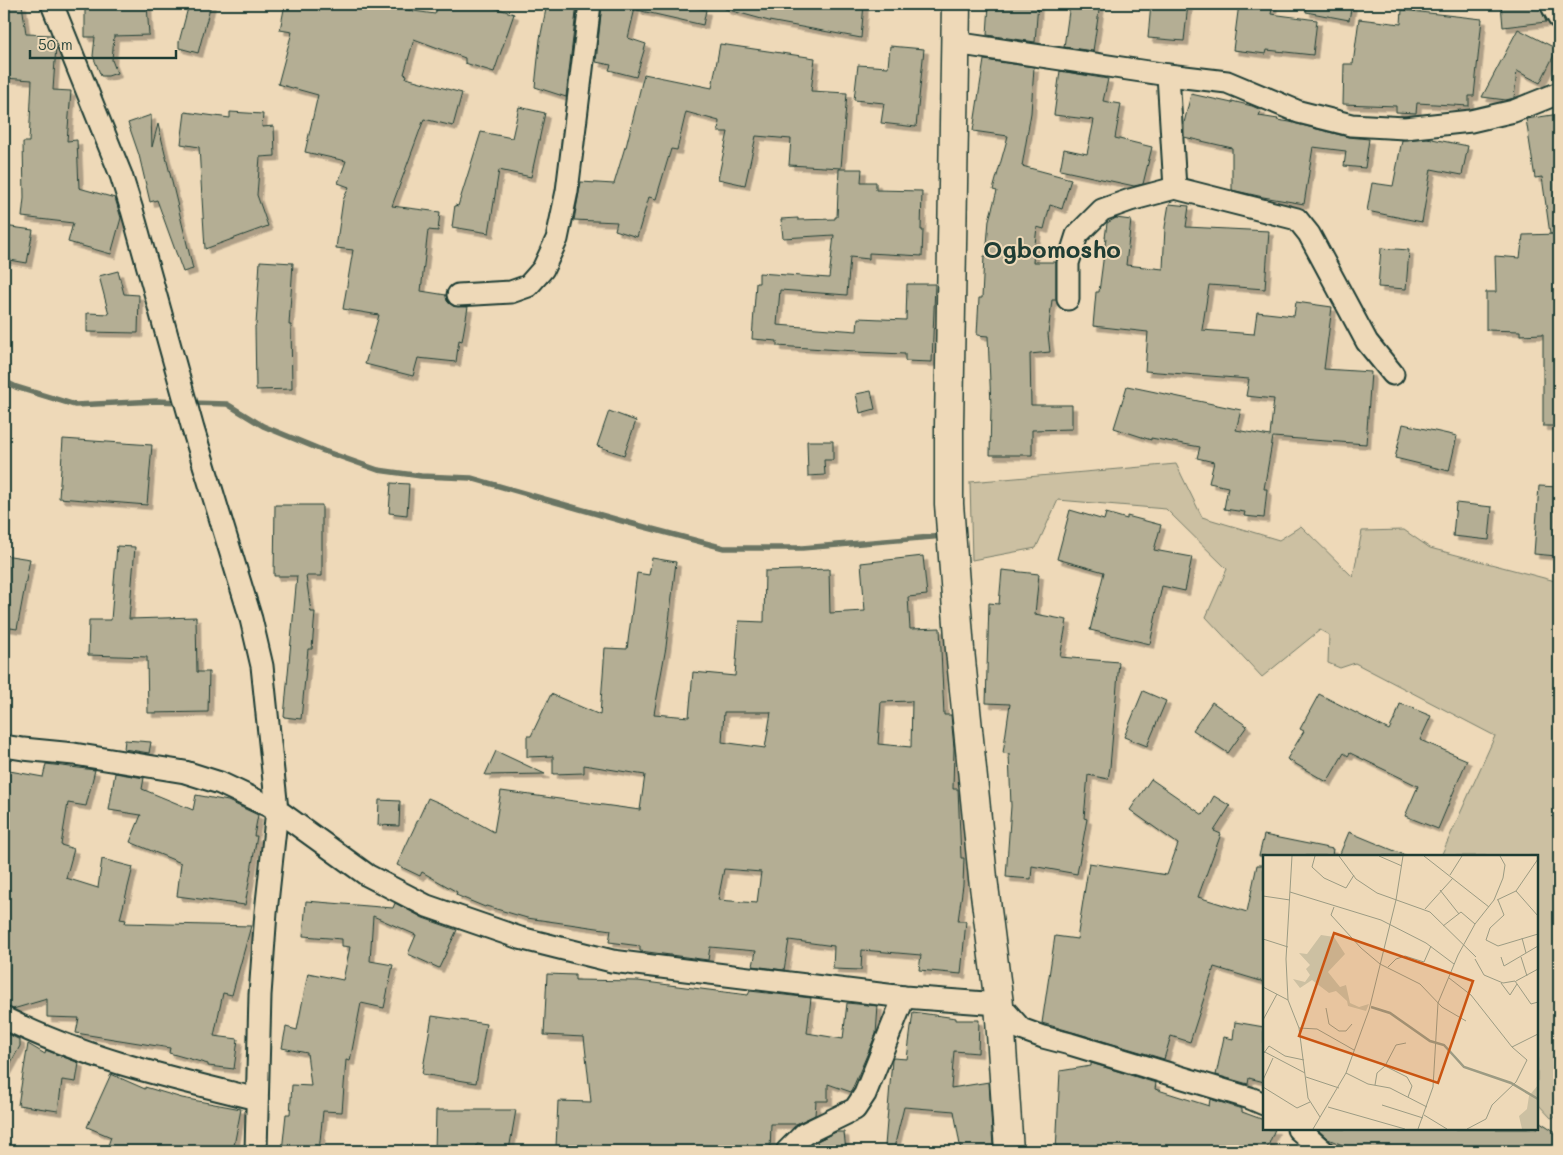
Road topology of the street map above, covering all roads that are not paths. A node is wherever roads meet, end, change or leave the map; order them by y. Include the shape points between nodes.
1 (52, 4) edge
2 (590, 4) edge
3 (956, 4) edge
4 (1551, 4) edge
5 (1559, 18) edge
6 (955, 43) junction
7 (1168, 75) junction
8 (1559, 93) edge
9 (1175, 188) junction
10 (458, 295) dead end
11 (1068, 299) dead end
12 (1393, 374) dead end
13 (4, 746) edge
14 (277, 810) junction
15 (904, 997) junction
16 (999, 1004) junction
17 (4, 1018) edge
18 (257, 1099) junction
19 (1263, 1104) edge
20 (1299, 1130) edge
21 (256, 1151) edge
22 (787, 1151) edge
23 (1008, 1151) edge
24 (1323, 1151) edge

1 - 14 street via 121,175 251,619 262,666
2 - 10 street via 567,191 557,240 543,269 528,286 511,292
3 - 6 main road
4 - 5 street
6 - 7 street
6 - 16 main road via 949,504 960,650
7 - 8 street via 1227,82 1298,112 1351,124 1405,128 1471,121 1514,111
7 - 9 street
9 - 11 street via 1102,210 1077,235 1068,263
9 - 12 street via 1297,219 1309,234 1367,342
13 - 14 street via 185,772 220,783
14 - 15 street via 367,875 427,906 520,938 612,962
14 - 18 street via 260,995
15 - 16 street
15 - 22 street via 865,1094 855,1109 804,1134
16 - 19 street via 1021,1029
16 - 23 main road
17 - 18 street via 35,1034 148,1073
18 - 21 street
20 - 24 street

